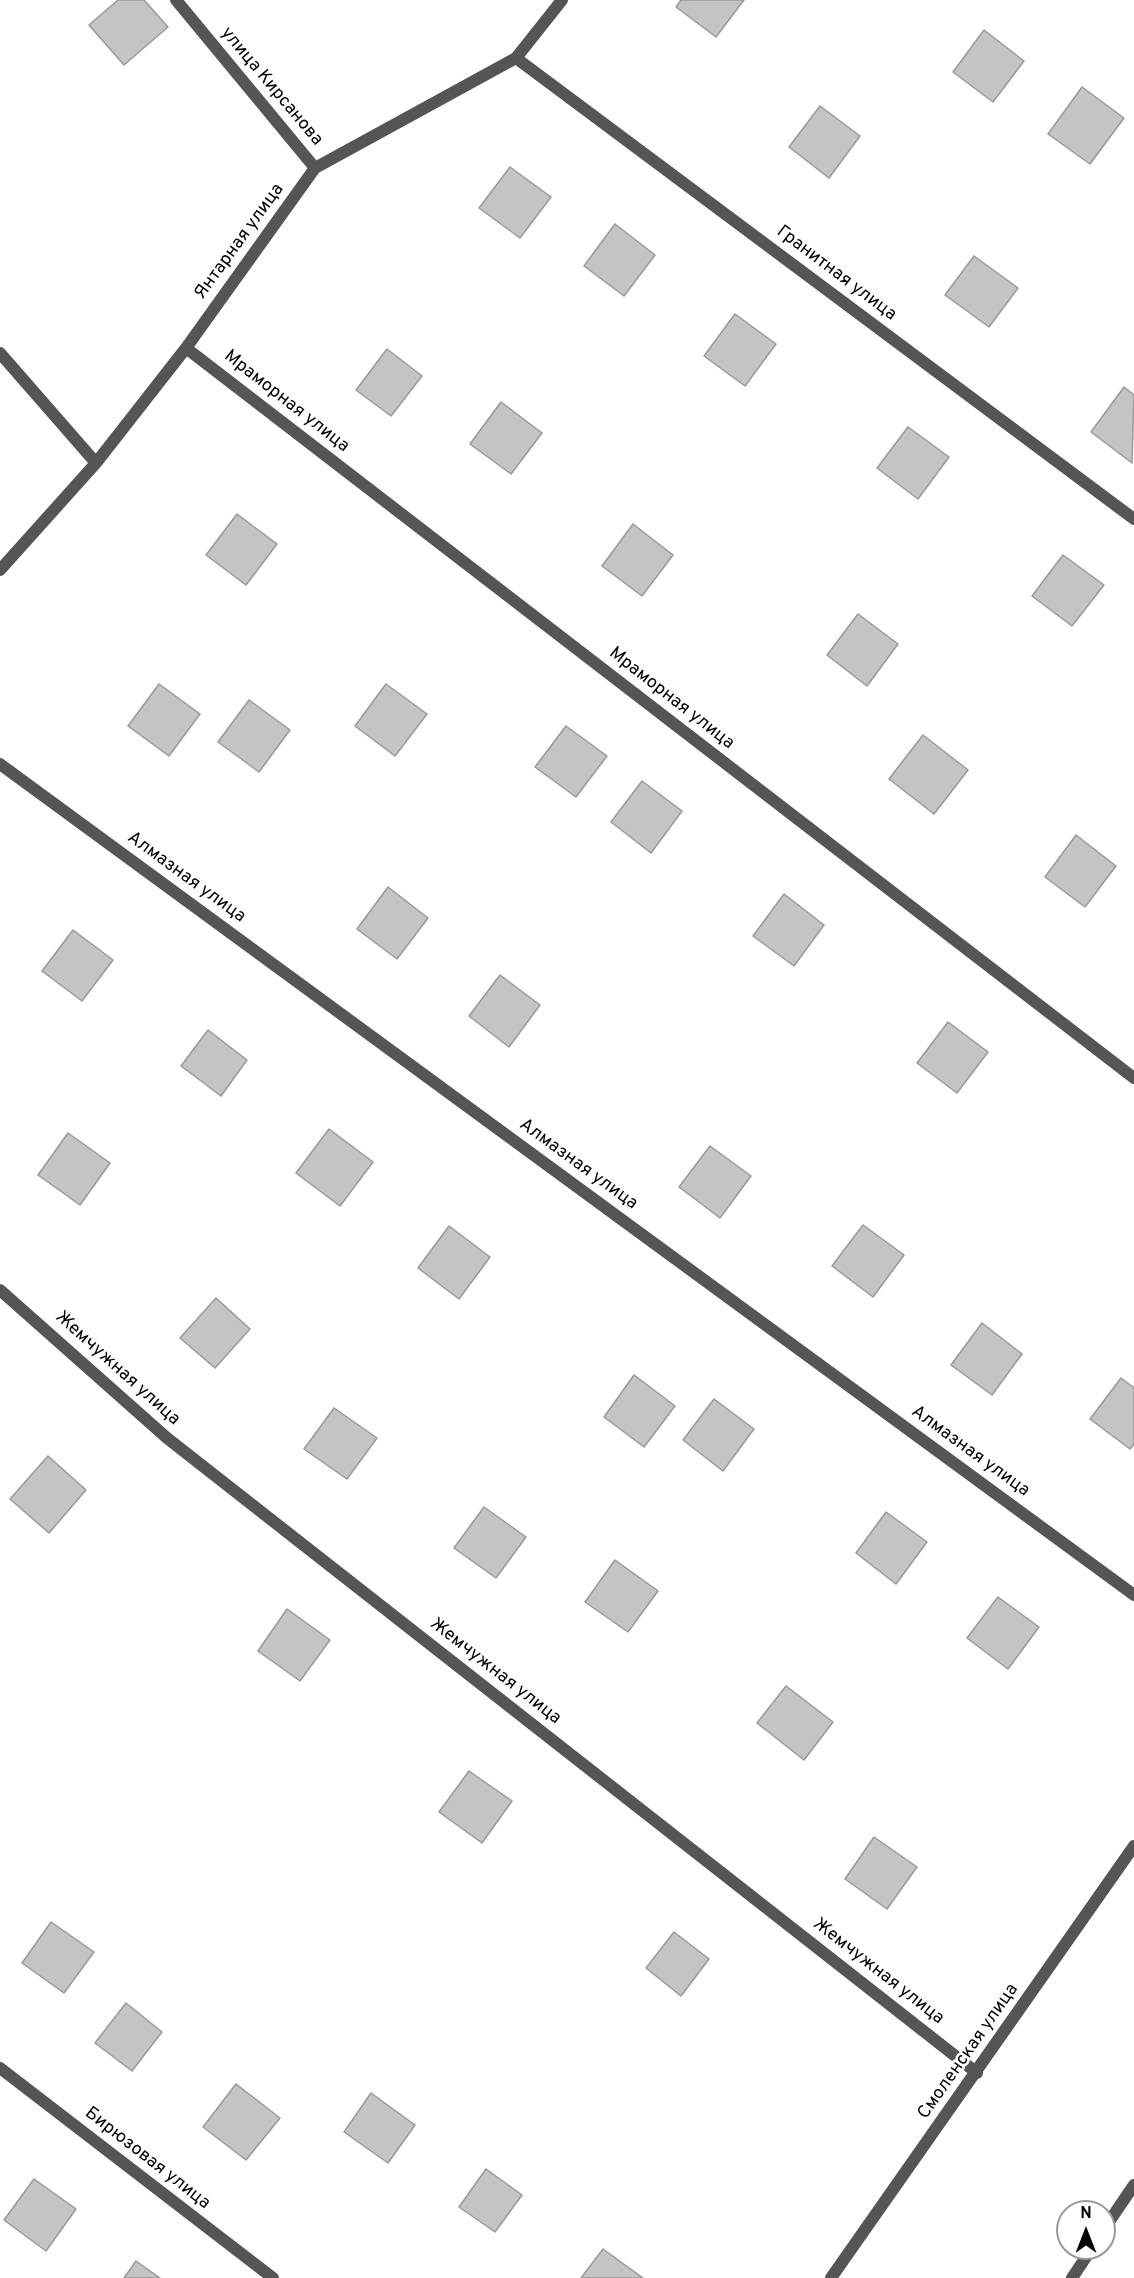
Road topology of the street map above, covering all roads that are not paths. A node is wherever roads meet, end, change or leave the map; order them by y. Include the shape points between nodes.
1 (176, 0) edge
2 (562, 0) edge
3 (516, 58) junction
4 (315, 168) junction
5 (186, 348) junction
6 (0, 352) edge
7 (96, 463) junction
8 (1134, 519) edge
9 (0, 570) edge
10 (0, 764) edge
11 (1134, 1078) edge
12 (0, 1290) edge
13 (1134, 1595) edge
14 (1134, 1846) edge
15 (0, 2068) edge
16 (977, 2073) junction
17 (1134, 2185) edge
18 (1116, 2211) edge
19 (1084, 2260) edge
20 (273, 2278) edge
21 (831, 2278) edge
22 (1072, 2278) edge

1 - 4 street, улица Кирсанова
2 - 3 street, Янтарная улица
3 - 4 street, Янтарная улица
3 - 8 street, Гранитная улица
4 - 5 street, Янтарная улица
5 - 7 street, Янтарная улица
5 - 11 street, Мраморная улица
6 - 7 street
7 - 9 street, Янтарная улица
10 - 13 street, Алмазная улица
12 - 16 street, Жемчужная улица via 167,1438
14 - 16 street, Смоленская улица
15 - 20 street, Бирюзовая улица
16 - 21 street, Смоленская улица
17 - 18 street
19 - 22 street

